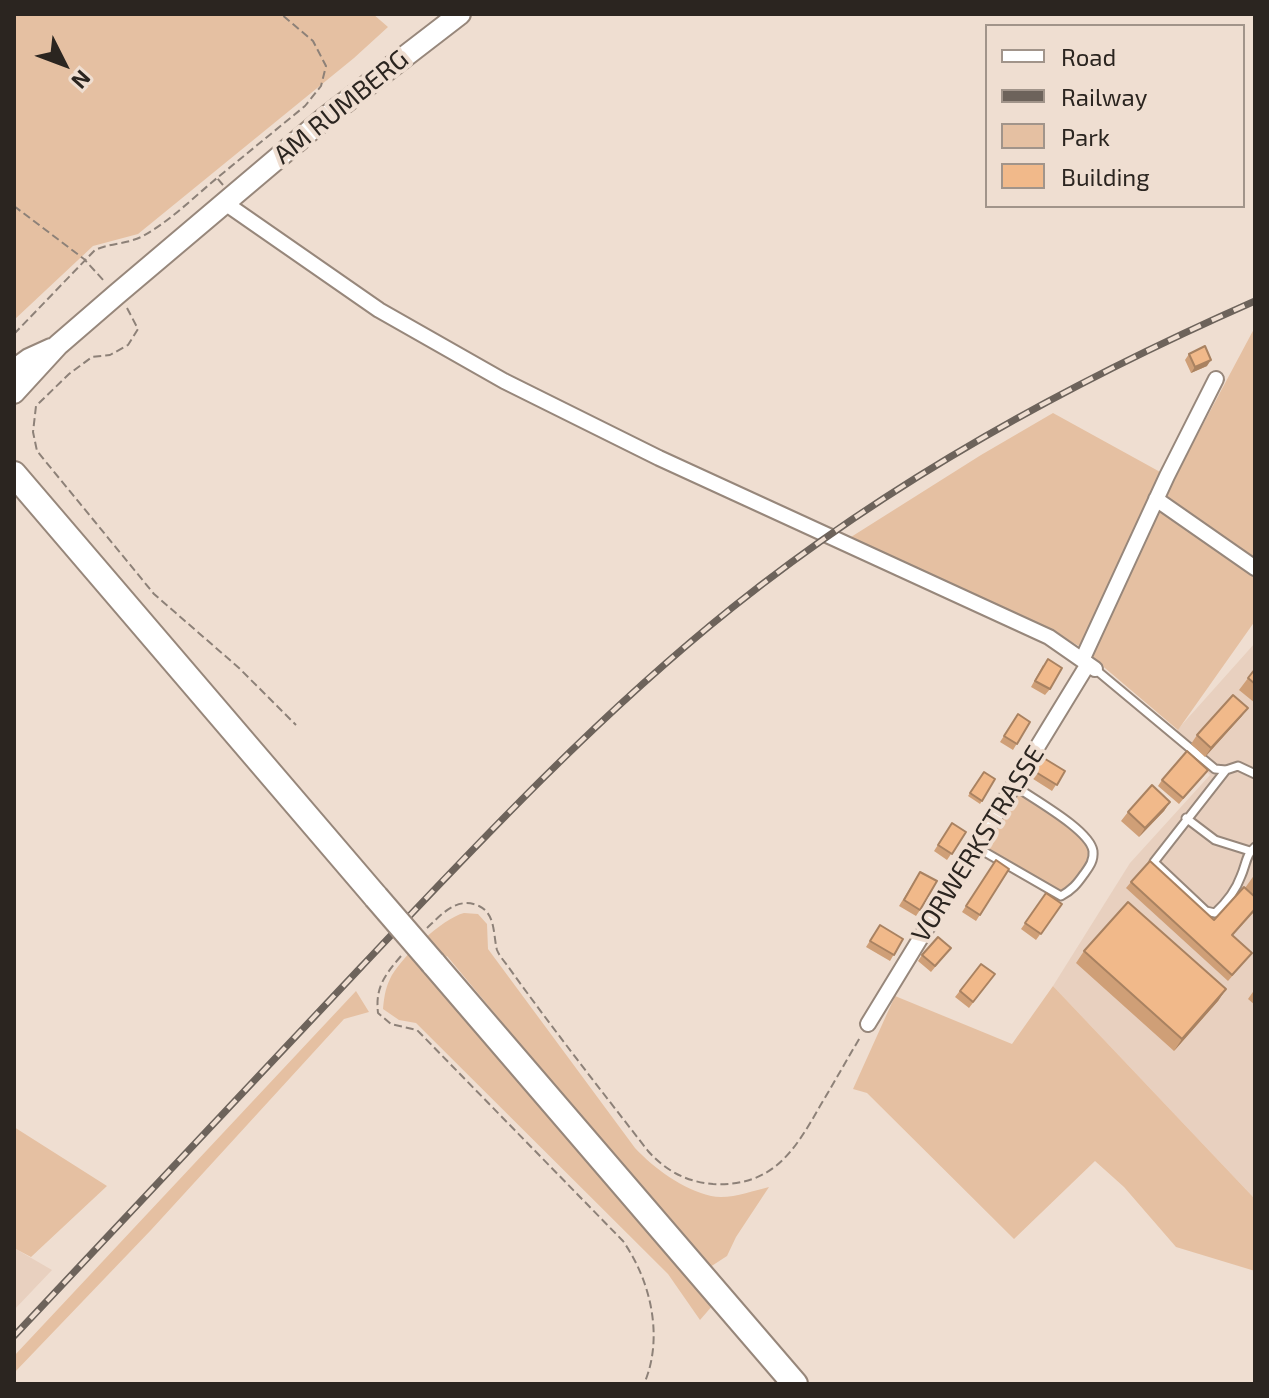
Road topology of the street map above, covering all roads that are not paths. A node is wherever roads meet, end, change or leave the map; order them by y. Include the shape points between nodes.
1 (460, 14) edge
2 (229, 200) junction
3 (58, 345) junction
4 (14, 370) edge
5 (1216, 379) dead end
6 (14, 393) edge
7 (14, 460) edge
8 (21, 482) edge
9 (1156, 499) junction
10 (1255, 568) edge
11 (1089, 664) junction
12 (1226, 770) junction
13 (1255, 774) edge
14 (1015, 786) junction
15 (1186, 818) junction
16 (976, 847) junction
17 (1252, 849) edge
18 (868, 1024) road end
19 (795, 1384) edge

1 - 2 main road, AM RUMBERG
2 - 3 main road, AM RUMBERG
2 - 11 street via 379,310 504,381 1049,637
3 - 4 main road
3 - 6 main road
5 - 9 street, VORWERKSTRASSE
7 - 8 main road
8 - 19 main road, bridge
9 - 10 street
9 - 11 street, VORWERKSTRASSE
11 - 12 lane via 1215,769
11 - 14 street, VORWERKSTRASSE
12 - 13 lane via 1238,766
12 - 15 lane
14 - 16 street, VORWERKSTRASSE
14 - 16 lane via 1077,829 1089,841 1092,863 1061,896
15 - 17 lane via 1215,840
15 - 17 lane via 1154,862 1206,911 1215,913 1226,903
16 - 18 street, VORWERKSTRASSE

